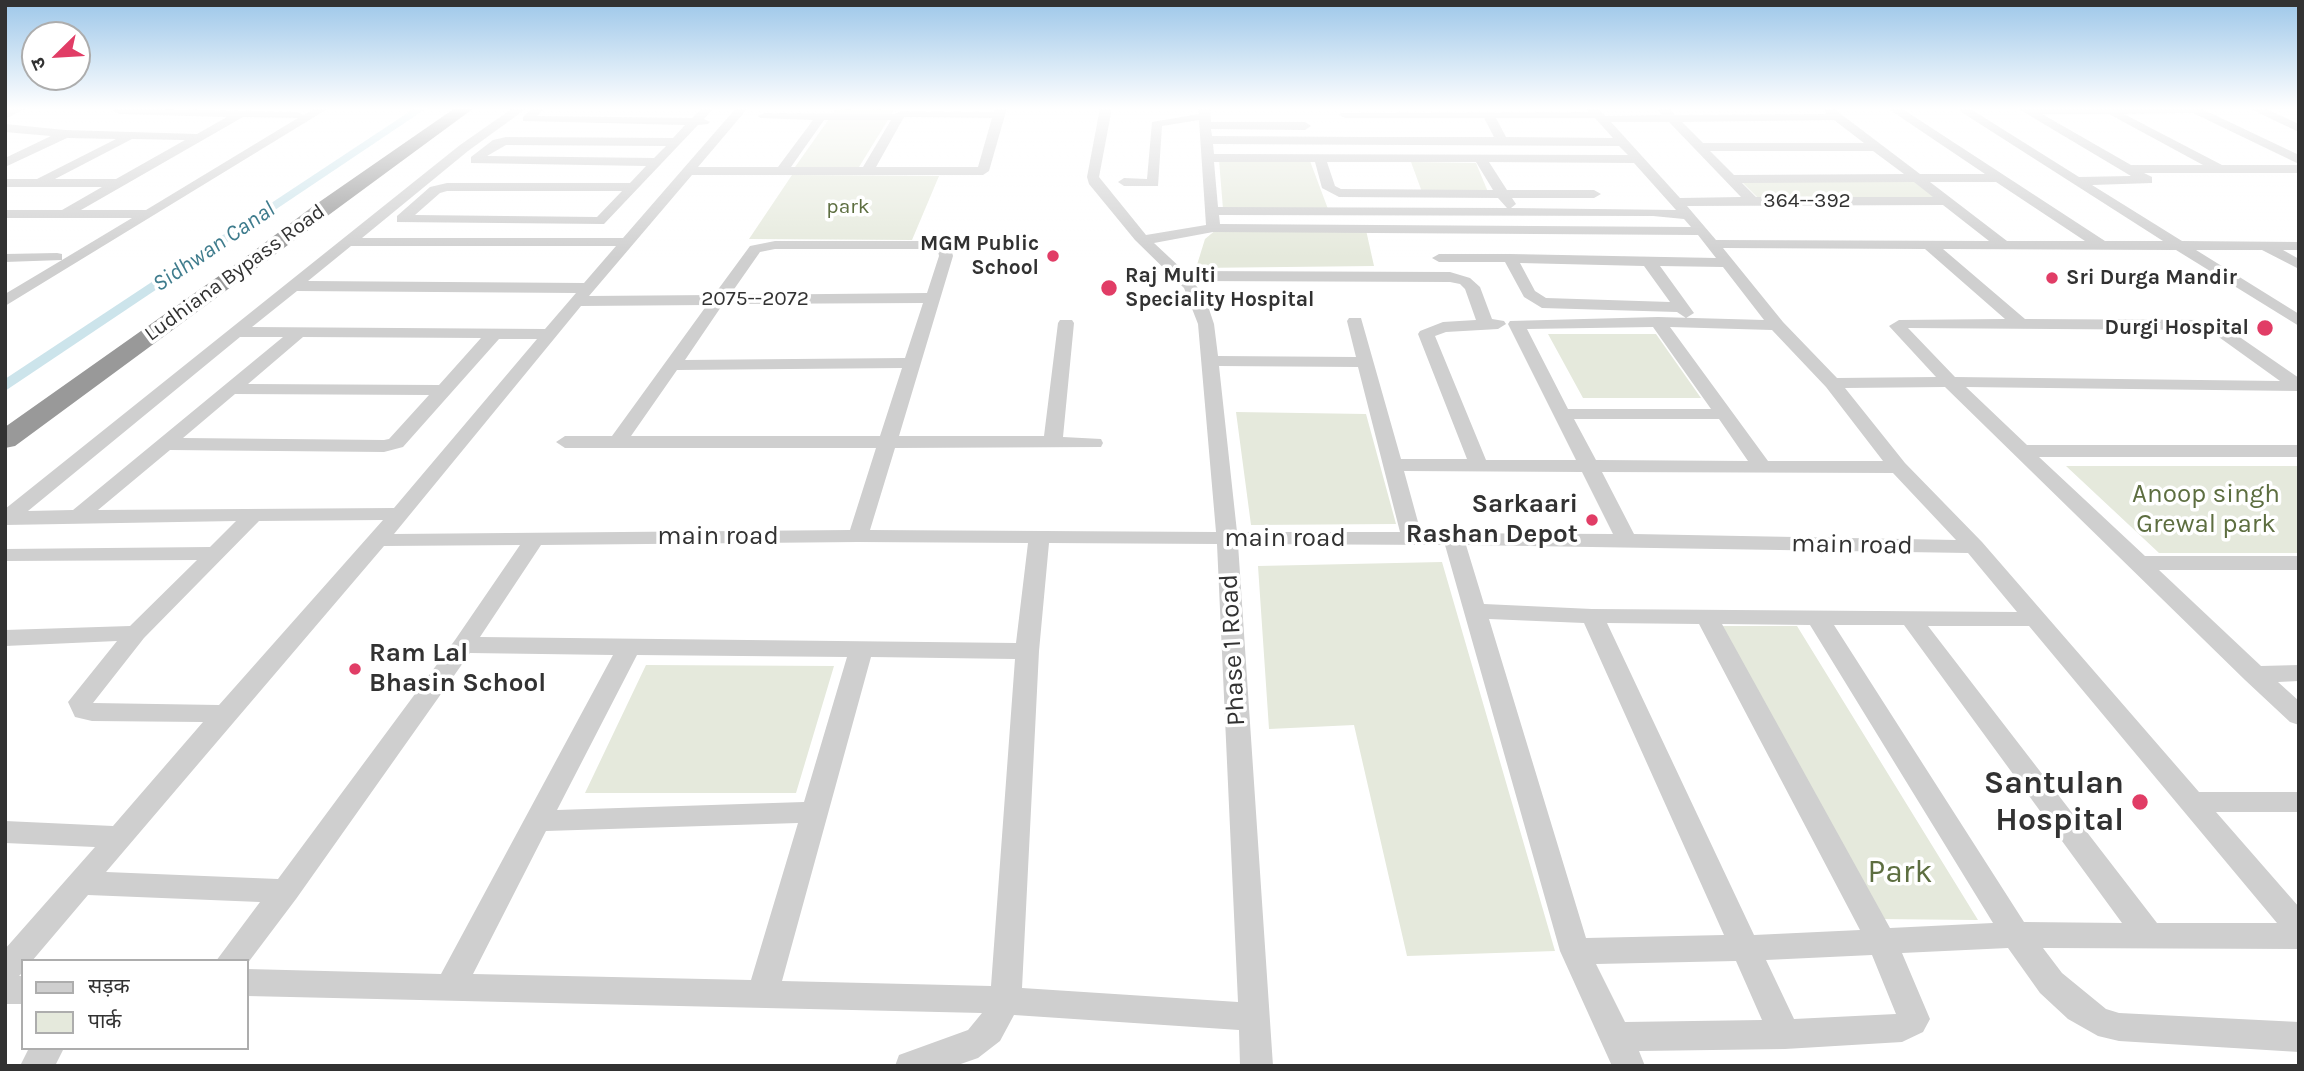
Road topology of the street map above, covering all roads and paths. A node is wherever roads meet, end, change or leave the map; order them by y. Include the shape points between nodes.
1 (87, 158) edge
2 (162, 158) edge
3 (226, 158) edge
4 (240, 158) edge
5 (384, 158) edge
6 (395, 158) edge
7 (452, 158) edge
8 (477, 158) edge
9 (660, 158) edge
10 (699, 158) edge
11 (791, 158) edge
12 (875, 158) edge
13 (987, 158) edge
14 (1097, 158) edge
15 (1154, 158) edge
16 (1208, 158) joint
17 (1320, 158) junction
18 (1361, 158) edge
19 (1713, 158) edge
20 (1891, 158) edge
21 (1970, 158) edge
22 (2039, 158) edge
23 (2109, 158) edge
24 (2199, 158) edge
25 (1480, 159) junction
26 (1638, 159) joint
27 (656, 162) junction
28 (468, 168) junction
29 (2128, 169) junction
30 (2220, 169) junction
31 (2299, 169) edge
32 (689, 170) junction
33 (782, 171) junction
34 (867, 171) junction
35 (1368, 176) junction
36 (1918, 178) junction
37 (2000, 178) junction
38 (1733, 179) junction
39 (2075, 181) junction
40 (1124, 182) dead end
41 (5, 183) edge
42 (36, 183) junction
43 (120, 183) junction
44 (633, 187) junction
45 (441, 188) junction
46 (1503, 194) junction
47 (1594, 194) dead end
48 (1752, 201) junction
49 (1948, 201) junction
50 (1682, 208) junction
51 (1212, 211) junction
52 (1379, 212) junction
53 (1514, 212) junction
54 (66, 213) junction
55 (5, 214) edge
56 (131, 214) junction
57 (147, 214) junction
58 (1213, 228) junction
59 (1527, 231) junction
60 (1707, 237) junction
61 (1144, 240) junction
62 (348, 242) junction
63 (628, 242) junction
64 (1927, 243) junction
65 (2001, 243) junction
66 (2101, 245) junction
67 (2177, 245) junction
68 (2266, 246) junction
69 (2299, 246) edge
70 (57, 257) junction
71 (5, 258) edge
72 (1439, 258) dead end
73 (1510, 258) junction
74 (1648, 260) junction
75 (1728, 263) junction
76 (2299, 265) edge
77 (1179, 276) junction
78 (293, 286) junction
79 (5, 288) edge
80 (583, 294) junction
81 (932, 298) junction
82 (722, 299) junction
83 (5, 301) edge
84 (1681, 307) junction
85 (1355, 321) dead end
86 (2299, 321) edge
87 (1658, 322) junction
88 (1066, 323) dead end
89 (1693, 323) junction
90 (1516, 324) junction
91 (2021, 324) junction
92 (1486, 325) junction
93 (1777, 325) junction
94 (236, 332) junction
95 (299, 332) junction
96 (494, 334) junction
97 (550, 334) junction
98 (1209, 361) junction
99 (1366, 362) junction
100 (913, 363) junction
101 (673, 365) junction
102 (1950, 382) junction
103 (1832, 383) junction
104 (2298, 386) edge
105 (230, 389) junction
106 (444, 390) junction
107 (1565, 414) junction
108 (1724, 414) junction
109 (5, 428) edge
110 (5, 440) edge
111 (618, 441) junction
112 (565, 442) dead end
113 (1053, 442) junction
114 (887, 443) junction
115 (1094, 443) dead end
116 (165, 444) junction
117 (2022, 451) junction
118 (2299, 451) edge
119 (1590, 464) junction
120 (1393, 465) junction
121 (1479, 465) junction
122 (1762, 466) junction
123 (1898, 467) junction
124 (256, 513) junction
125 (400, 514) junction
126 (79, 516) junction
127 (6, 518) edge
128 (858, 536) junction
129 (1039, 537) junction
130 (535, 538) junction
131 (1227, 538) junction
132 (379, 540) junction
133 (1412, 540) junction
134 (1454, 540) junction
135 (1627, 540) junction
136 (1974, 547) junction
137 (216, 553) junction
138 (5, 555) edge
139 (2139, 563) junction
140 (2299, 563) edge
141 (1473, 611) junction
142 (1592, 616) junction
143 (1706, 616) junction
144 (1817, 617) junction
145 (1910, 618) junction
146 (2037, 618) junction
147 (136, 633) junction
148 (5, 638) edge
149 (463, 646) junction
150 (629, 647) junction
151 (861, 649) junction
152 (1027, 651) junction
153 (2299, 673) edge
154 (2255, 674) junction
155 (225, 714) junction
156 (2299, 716) edge
157 (2189, 802) junction
158 (2299, 802) edge
159 (815, 812) junction
160 (538, 821) junction
161 (5, 832) edge
162 (120, 837) junction
163 (81, 883) junction
164 (286, 891) junction
165 (2299, 928) edge
166 (2016, 936) junction
167 (2299, 936) edge
168 (2150, 937) junction
169 (1882, 943) junction
170 (1747, 948) junction
171 (1575, 951) junction
172 (233, 959) edge
173 (5, 971) edge
174 (248, 983) edge
175 (450, 987) junction
176 (763, 994) junction
177 (1006, 1000) junction
178 (1254, 1017) junction
179 (1785, 1034) junction
180 (1615, 1037) junction
181 (2299, 1037) edge
182 (47, 1050) edge
183 (36, 1066) edge
184 (911, 1066) edge
185 (1257, 1066) edge
186 (1629, 1066) edge

1 - 42 street
2 - 43 street
3 - 56 street
4 - 57 street
5 - 109 highway, Ludhiana Bypass Road
6 - 110 highway, Ludhiana Bypass Road
7 - 62 street
8 - 28 street
9 - 27 street
10 - 32 street
11 - 33 street
12 - 34 street
13 - 34 street via 983,171
14 - 61 street, Phase 1 Road via 1093,177
15 - 40 street via 1153,183
16 - 17 street
16 - 51 street
17 - 35 street
17 - 35 street via 1331,191
18 - 35 street
19 - 38 street, 364--392
20 - 36 street
21 - 37 street
22 - 39 street
23 - 29 street
24 - 30 street
25 - 26 street
25 - 35 street
25 - 46 street
26 - 50 street, main road
27 - 28 street
27 - 44 street
28 - 45 street
29 - 30 street
29 - 39 street via 2147,180
30 - 31 street
32 - 33 street
32 - 63 street
33 - 34 street
35 - 46 street
35 - 52 street
36 - 37 street
36 - 38 street
36 - 49 street
37 - 66 street
38 - 48 street, 364--392
39 - 67 street
41 - 42 street
42 - 43 street
43 - 54 street
44 - 45 street
44 - 45 street via 603,219 592,222 402,219
46 - 47 street
46 - 53 street
48 - 49 street, 364--392
48 - 50 street
49 - 65 street
50 - 53 street
50 - 60 street, main road
51 - 52 street
51 - 58 street
52 - 53 street
53 - 59 street
54 - 55 street
54 - 56 street
56 - 57 street
56 - 70 street
57 - 83 street
58 - 59 street
58 - 61 street
59 - 60 street
60 - 64 street
60 - 75 street, main road
61 - 77 street, Phase 1 Road
62 - 63 street
62 - 78 street
63 - 80 street
64 - 65 street
64 - 91 street
65 - 66 street
66 - 67 street
67 - 68 street
67 - 86 street
68 - 69 street
68 - 76 street
70 - 71 street
70 - 79 street
72 - 73 street
73 - 74 street
73 - 84 street via 1529,294 1542,303
74 - 75 street
74 - 84 street
75 - 93 street, main road
77 - 92 street via 1450,277 1472,287
77 - 98 street, Phase 1 Road via 1190,286 1203,313
78 - 80 street, 2075--2072
78 - 94 street
80 - 82 street, 2075--2072
80 - 97 street
81 - 82 street, 2075--2072
81 - 82 street via 946,256 944,248 775,245 752,251
81 - 100 street
82 - 101 street
84 - 89 street
85 - 99 street
87 - 89 street
87 - 90 street
87 - 108 street
88 - 113 street
89 - 93 street
90 - 92 street
90 - 107 street
91 - 102 street via 1899,324
91 - 104 street via 2207,326
92 - 121 street via 1443,327 1426,334
93 - 103 street, main road
94 - 95 street
94 - 127 street
95 - 96 street
95 - 105 street
96 - 97 street
96 - 106 street
97 - 125 street
98 - 99 street
98 - 131 street, Phase 1 Road
99 - 120 street
100 - 101 street
100 - 114 street
101 - 111 street
102 - 103 street
102 - 104 street
102 - 117 street
103 - 123 street, main road
105 - 106 street
105 - 116 street
106 - 116 street via 391,445
107 - 108 street
107 - 119 street
108 - 122 street
111 - 112 street
111 - 114 street
113 - 114 street
113 - 115 street
114 - 128 street
116 - 126 street
117 - 118 street
117 - 139 street
119 - 121 street
119 - 122 street
119 - 135 street
120 - 121 street
120 - 133 street
122 - 123 street
123 - 136 street, main road
124 - 125 street
124 - 126 street
124 - 137 street
125 - 132 street
126 - 127 street
128 - 129 street, main road
128 - 130 street, main road
129 - 131 street, main road
129 - 152 street
130 - 132 street, main road
130 - 149 street
131 - 133 street, main road
131 - 178 street, Phase 1 Road
132 - 155 street
133 - 134 street, main road
134 - 135 street, main road
134 - 141 street
135 - 136 street, main road
136 - 146 street
137 - 138 street
137 - 147 street
139 - 140 street
139 - 154 street
141 - 142 street
141 - 171 street
142 - 143 street
142 - 170 street
143 - 144 street
143 - 169 street
144 - 145 street
144 - 166 street
145 - 146 street
145 - 168 street
146 - 157 street
147 - 148 street
147 - 155 street via 83,696 80,706 84,710
149 - 150 street
149 - 164 street
150 - 151 street
150 - 160 street
151 - 152 street
151 - 159 street
152 - 177 street
153 - 154 street
154 - 156 street
155 - 162 street
157 - 158 street
157 - 165 street
159 - 160 street
159 - 176 street
160 - 175 street
161 - 162 street
162 - 163 street
163 - 164 street
163 - 173 street
164 - 172 street
166 - 168 street
166 - 169 street
166 - 181 street via 2051,983 2098,1022
167 - 168 street
169 - 170 street
169 - 179 street via 1912,1011 1912,1022 1902,1028
170 - 171 street
170 - 179 street
171 - 180 street
174 - 175 street
175 - 176 street
176 - 177 street
177 - 178 street
177 - 184 street via 979,1040
178 - 185 street, Phase 1 Road
179 - 180 street
180 - 186 street
182 - 183 street

